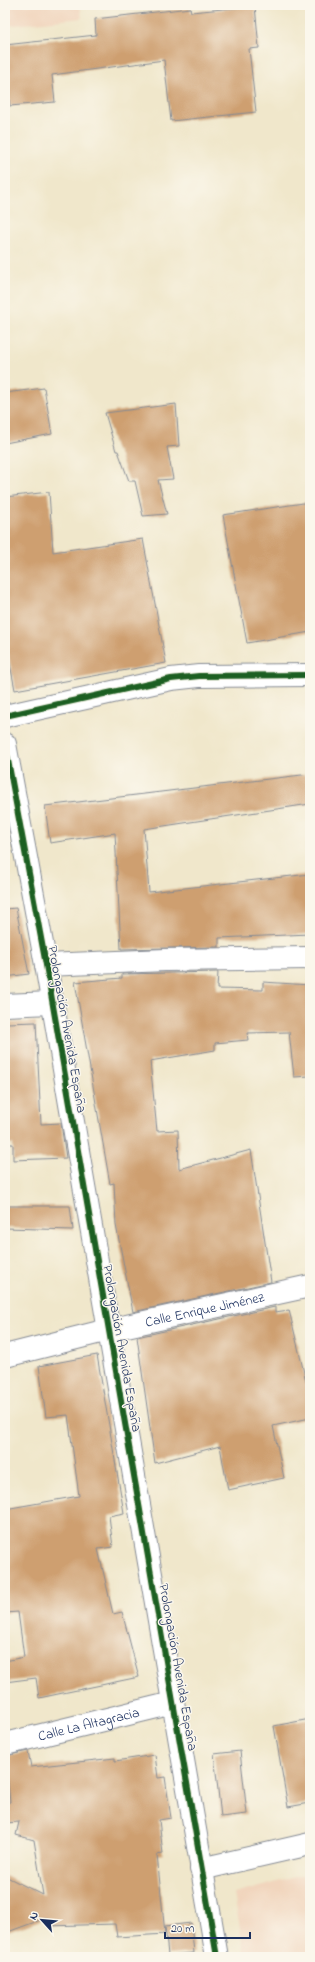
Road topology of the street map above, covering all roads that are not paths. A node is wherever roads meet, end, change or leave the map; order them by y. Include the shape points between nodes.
1 (310, 675) edge
2 (5, 716) edge
3 (5, 744) edge
4 (310, 958) edge
5 (46, 965) junction
6 (51, 1003) junction
7 (5, 1005) edge
8 (310, 1286) edge
9 (108, 1330) junction
10 (5, 1356) edge
11 (173, 1703) junction
12 (5, 1744) edge
13 (310, 1844) edge
14 (201, 1869) junction
15 (217, 1957) edge

1 - 2 street via 199,676 171,679
3 - 5 street, Prolongación Avenida España
4 - 5 street
5 - 6 street, Prolongación Avenida España
6 - 7 street
6 - 9 street, Prolongación Avenida España
8 - 9 street, Calle Enrique Jiménez
9 - 10 street, Calle Enrique Jiménez
9 - 11 street, Prolongación Avenida España
11 - 12 street, Calle La Altagracia
11 - 14 street, Prolongación Avenida España
13 - 14 street
14 - 15 street, Prolongación Avenida España

